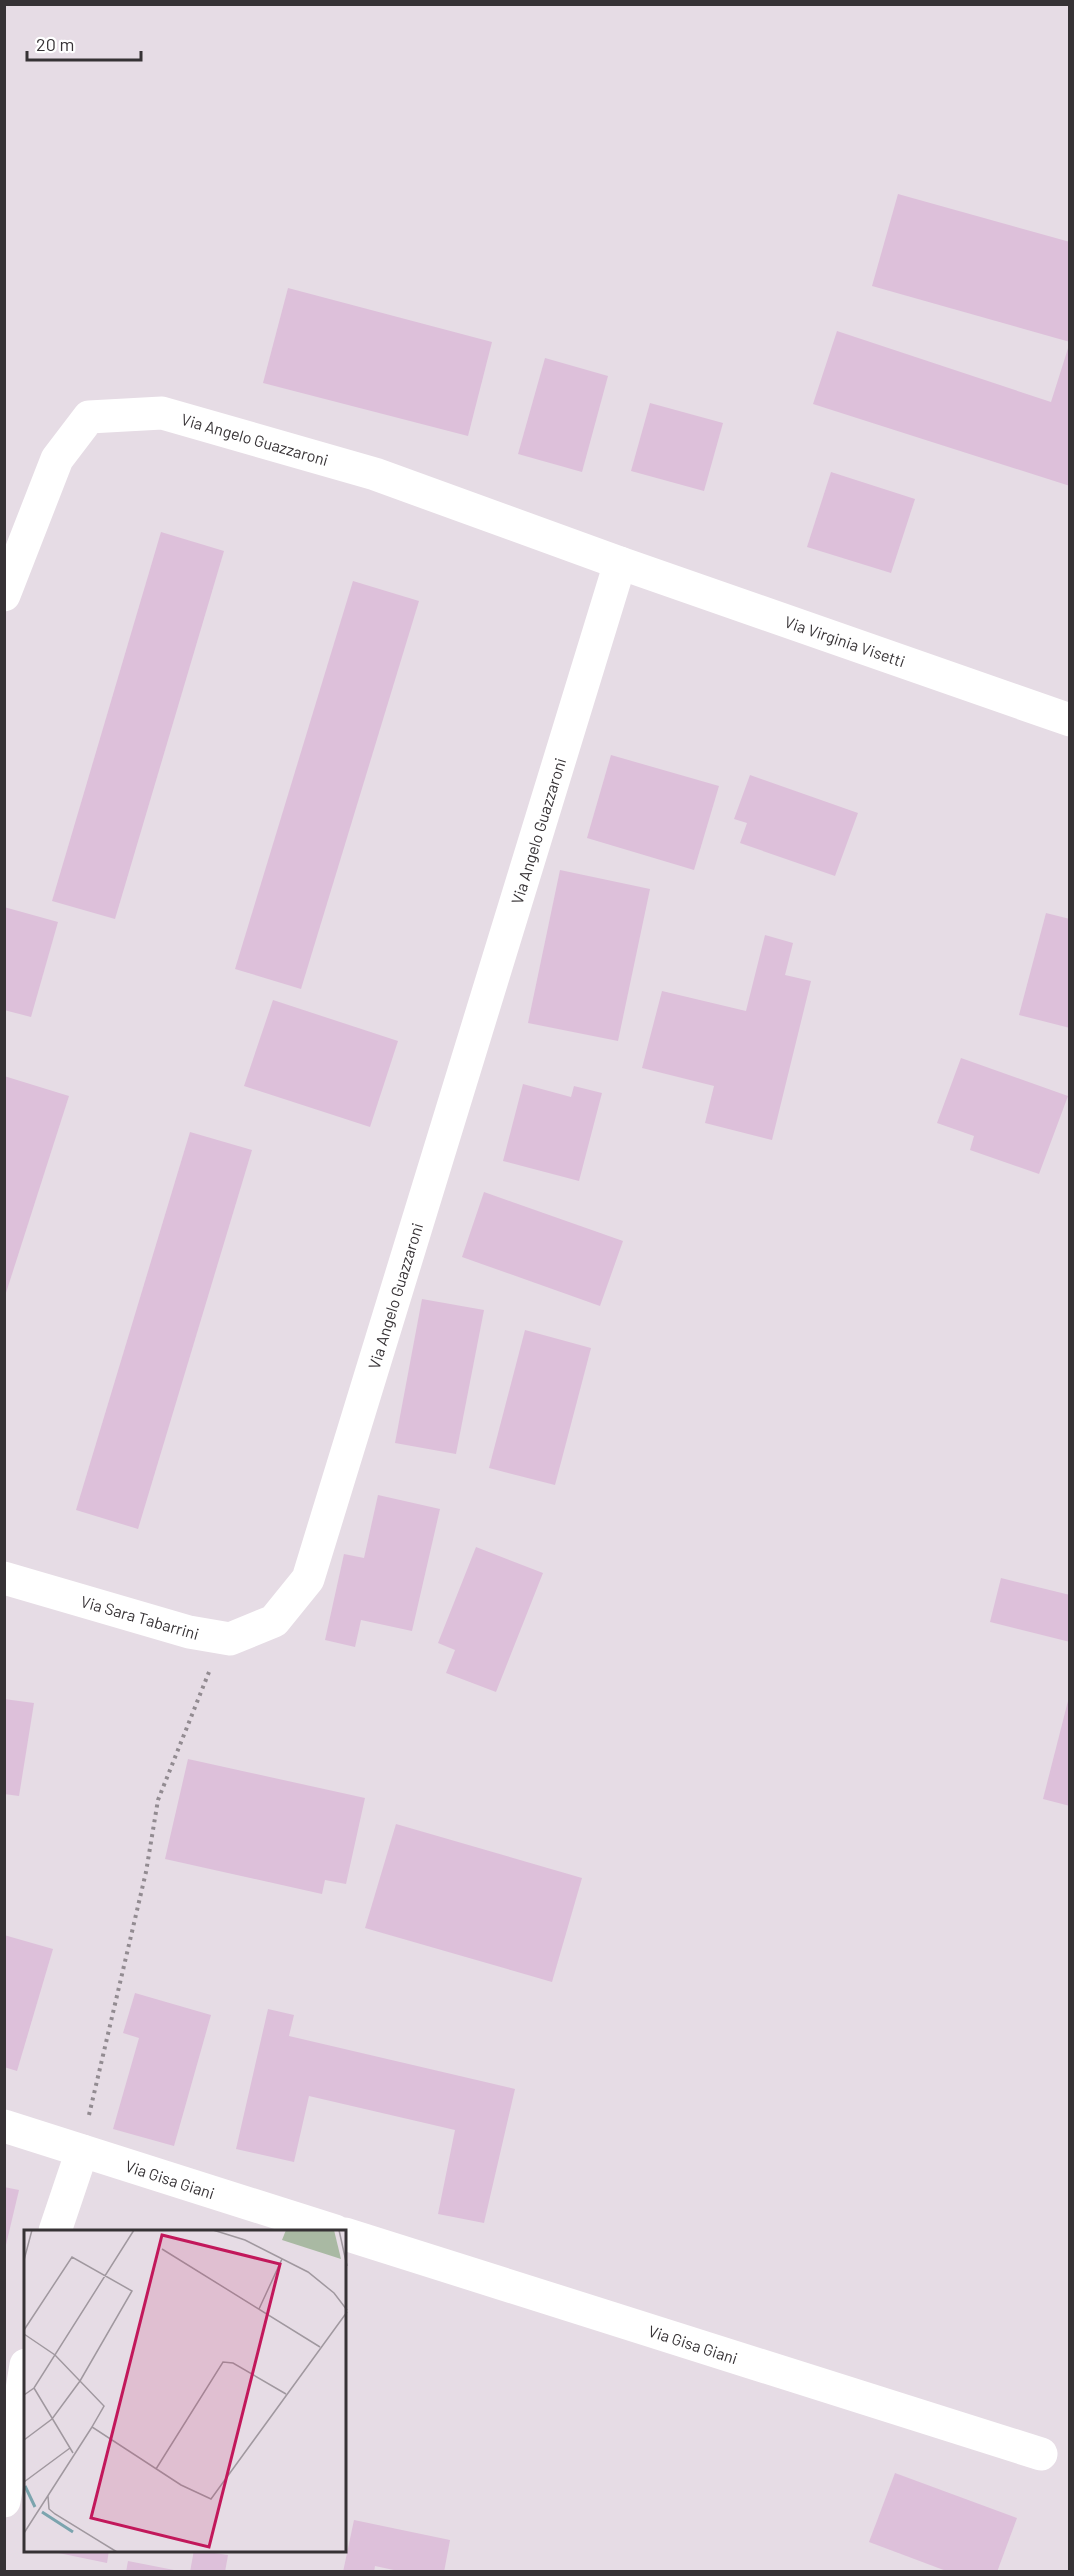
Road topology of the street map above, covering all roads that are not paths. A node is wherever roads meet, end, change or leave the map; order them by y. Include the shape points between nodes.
1 (620, 563) junction
2 (4, 595) edge
3 (1070, 720) edge
4 (4, 1578) edge
5 (230, 1640) joint
6 (4, 2127) edge
7 (82, 2151) junction
8 (55, 2230) edge
9 (332, 2230) edge
10 (346, 2234) edge
11 (24, 2378) edge
12 (1041, 2454) dead end
13 (4, 2501) edge

1 - 2 street, Via Angelo Guazzaroni via 375,474 162,413 89,417 57,459
1 - 3 street, Via Virginia Visetti
1 - 5 street, Via Angelo Guazzaroni via 308,1579 274,1620
4 - 5 street, Via Sara Tabarrini via 189,1632
6 - 7 street, Via Gisa Giani
7 - 8 street
7 - 9 street, Via Gisa Giani
10 - 12 street, Via Gisa Giani
11 - 13 street

